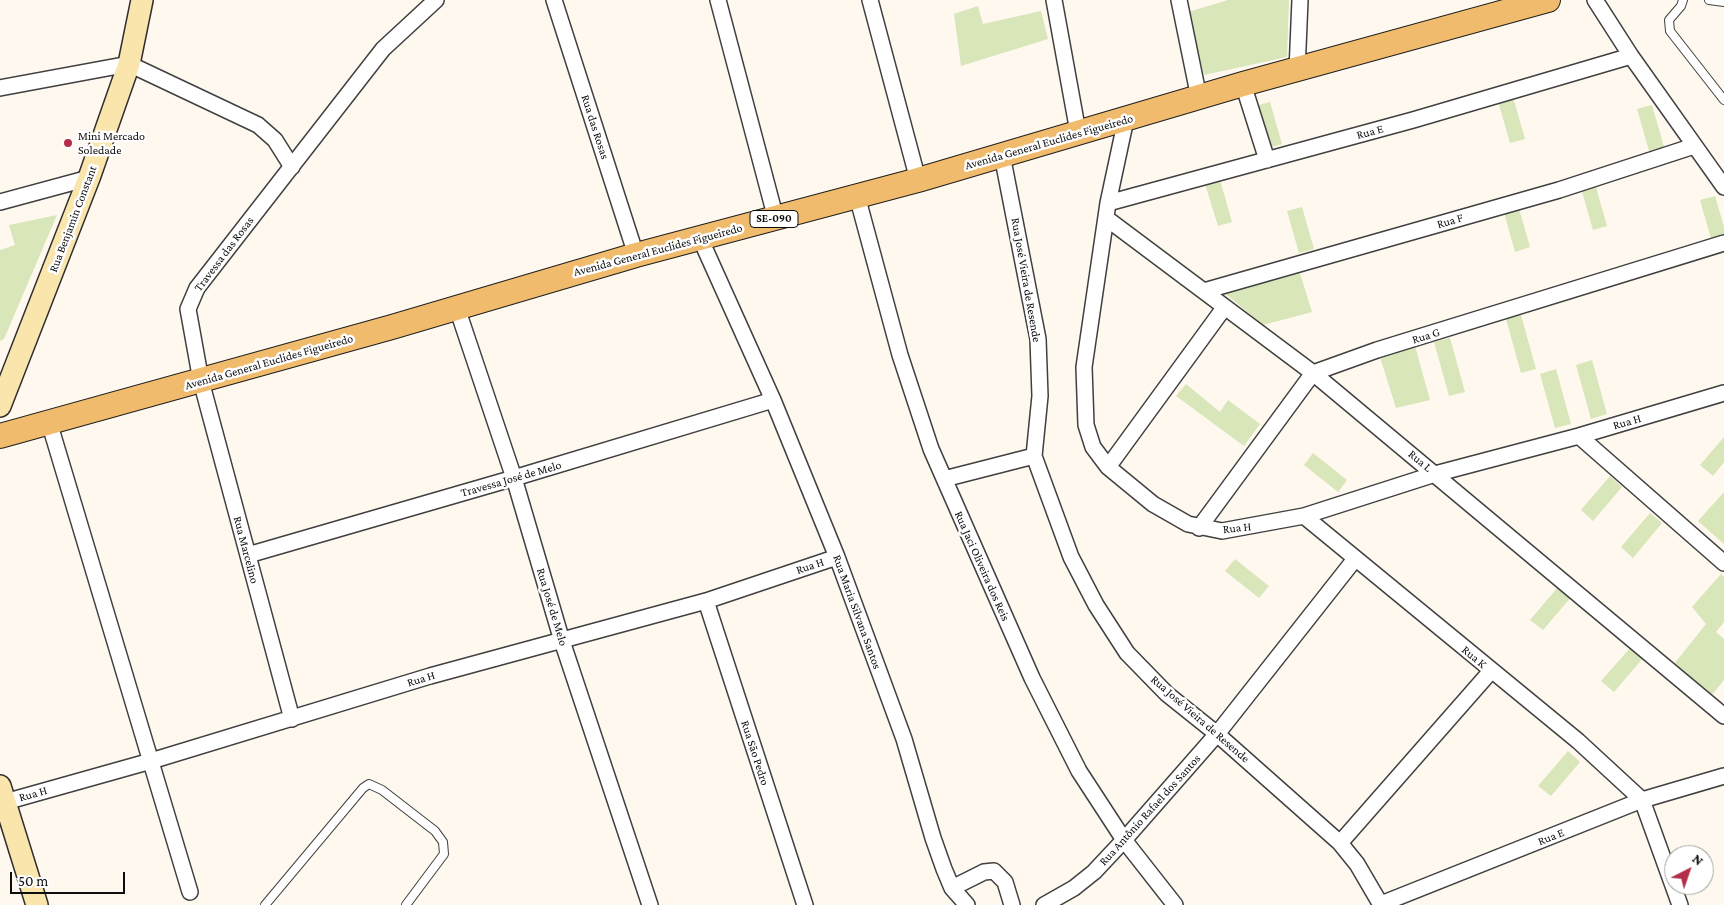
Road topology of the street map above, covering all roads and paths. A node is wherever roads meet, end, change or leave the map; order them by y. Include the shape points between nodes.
1 (142, 0) edge
2 (436, 0) edge
3 (554, 0) edge
4 (718, 0) edge
5 (870, 0) edge
6 (1054, 0) edge
7 (1179, 0) edge
8 (1300, 0) edge
9 (1548, 0) edge
10 (1595, 0) edge
11 (1683, 0) edge
12 (1709, 0) edge
13 (1724, 2) edge
14 (1631, 56) junction
15 (129, 64) junction
16 (1297, 70) junction
17 (1243, 84) junction
18 (0, 88) edge
19 (1199, 98) junction
20 (1724, 100) edge
21 (1126, 119) junction
22 (1078, 132) junction
23 (1694, 146) junction
24 (1002, 156) junction
25 (1267, 160) junction
26 (292, 167) junction
27 (89, 178) junction
28 (918, 180) junction
29 (1724, 188) edge
30 (857, 196) junction
31 (0, 202) edge
32 (1107, 211) junction
33 (776, 219) junction
34 (700, 238) junction
35 (1724, 243) edge
36 (636, 255) junction
37 (1204, 291) junction
38 (457, 308) junction
39 (1224, 308) junction
40 (1314, 373) junction
41 (202, 381) junction
42 (1724, 394) edge
43 (773, 400) junction
44 (0, 406) edge
45 (49, 422) junction
46 (0, 436) edge
47 (1579, 436) junction
48 (1034, 456) junction
49 (1108, 467) junction
50 (1435, 474) junction
51 (514, 478) junction
52 (944, 479) junction
53 (1304, 516) junction
54 (1199, 528) junction
55 (248, 555) junction
56 (837, 557) junction
57 (1355, 559) junction
58 (1724, 562) edge
59 (706, 601) junction
60 (562, 641) junction
61 (1491, 671) junction
62 (1724, 716) edge
63 (292, 719) junction
64 (1217, 734) junction
65 (151, 761) junction
66 (1724, 776) edge
67 (2, 793) edge
68 (1642, 800) junction
69 (1124, 840) junction
70 (1340, 843) junction
71 (952, 888) junction
72 (190, 892) dead end
73 (38, 905) edge
74 (265, 905) edge
75 (406, 905) edge
76 (650, 905) edge
77 (805, 905) edge
78 (967, 905) edge
79 (1012, 905) edge
80 (1044, 905) edge
81 (1175, 905) edge
82 (1381, 905) edge
83 (1680, 905) edge

1 - 15 street, Rua Benjamin Constant
2 - 26 street, Travessa das Rosas via 383,49
3 - 36 street, Rua das Rosas
4 - 33 street
5 - 28 street
6 - 22 street
7 - 19 street
8 - 16 street
9 - 16 main road, Avenida General Euclides Figueiredo / SE-090
10 - 14 street
11 - 20 lane via 1669,20 1670,31
12 - 13 lane
14 - 23 street
14 - 25 street, Rua E
15 - 18 street
15 - 26 street via 258,124 275,140
15 - 27 street, Rua Benjamin Constant
16 - 17 main road, Avenida General Euclides Figueiredo / SE-090
17 - 19 main road, Avenida General Euclides Figueiredo / SE-090
17 - 25 street
19 - 21 main road, Avenida General Euclides Figueiredo / SE-090
21 - 22 main road, Avenida General Euclides Figueiredo / SE-090
21 - 32 street, Rua H
22 - 24 main road, Avenida General Euclides Figueiredo / SE-090
23 - 29 street
23 - 37 street, Rua F via 1559,190
24 - 28 main road, Avenida General Euclides Figueiredo / SE-090
24 - 48 street, Rua José Vieira de Resende via 1038,339 1040,396
25 - 32 street, Rua E
26 - 41 street, Travessa das Rosas via 191,298 188,309
27 - 31 street
27 - 44 street, Rua Benjamin Constant
28 - 30 main road, Avenida General Euclides Figueiredo / SE-090
30 - 33 main road, Avenida General Euclides Figueiredo / SE-090
30 - 52 street, Rua Jaci Oliveira dos Reis via 900,355
32 - 37 street, Rua L
32 - 49 street, Rua H via 1084,368 1089,437
33 - 34 main road, Avenida General Euclides Figueiredo / SE-090
34 - 36 main road, Avenida General Euclides Figueiredo / SE-090
34 - 43 street, Rua Maria Silvana Santos
35 - 40 street, Rua G via 1377,350
36 - 38 main road, Avenida General Euclides Figueiredo / SE-090
37 - 39 street, Rua L
38 - 41 main road, Avenida General Euclides Figueiredo / SE-090
38 - 51 street, Rua José de Melo
39 - 40 street, Rua L
39 - 49 street
40 - 50 street, Rua L
40 - 54 street
41 - 45 main road, Avenida General Euclides Figueiredo / SE-090
41 - 55 street, Rua Marcelino
42 - 47 street, Rua H
43 - 51 street, Travessa José de Melo
43 - 56 street, Rua Maria Silvana Santos
45 - 46 main road, Avenida General Euclides Figueiredo / SE-090
45 - 65 street
47 - 50 street, Rua H
47 - 58 street
48 - 52 street
48 - 64 street, Rua José Vieira de Resende via 1071,557 1112,630 1142,669 1167,694
49 - 54 street, Rua H via 1153,504 1176,519
50 - 53 street, Rua H
50 - 62 street, Rua L
51 - 55 street, Travessa José de Melo
51 - 60 street, Rua José de Melo
52 - 69 street, Rua Jaci Oliveira dos Reis via 1044,705 1079,771
53 - 54 street, Rua H via 1230,530
53 - 57 street, Rua K
55 - 63 street, Rua Marcelino
56 - 59 street, Rua H
56 - 71 street, Rua Maria Silvana Santos via 904,738 932,838
57 - 61 street, Rua K
57 - 64 street, Rua Antônio Rafael dos Santos
59 - 60 street, Rua H
59 - 77 street, Rua São Pedro
60 - 63 street, Rua H via 430,676
60 - 76 street, Rua José de Melo
61 - 68 street, Rua K via 1578,741
61 - 70 street
63 - 65 street, Rua H
64 - 69 street, Rua Antônio Rafael dos Santos
64 - 70 street, Rua José Vieira de Resende
65 - 67 street, Rua H
65 - 72 street
66 - 68 street, Rua E
67 - 73 street
68 - 82 street, Rua E
68 - 83 street
69 - 80 street, Rua Antônio Rafael dos Santos via 1094,872
69 - 81 street, Rua Jaci Oliveira dos Reis
70 - 82 street, Rua José Vieira de Resende via 1357,864
71 - 78 street, Rua Maria Silvana Santos
71 - 79 street via 984,872 994,871 1005,882
74 - 75 lane via 369,784 382,790 435,831 443,842 444,854

